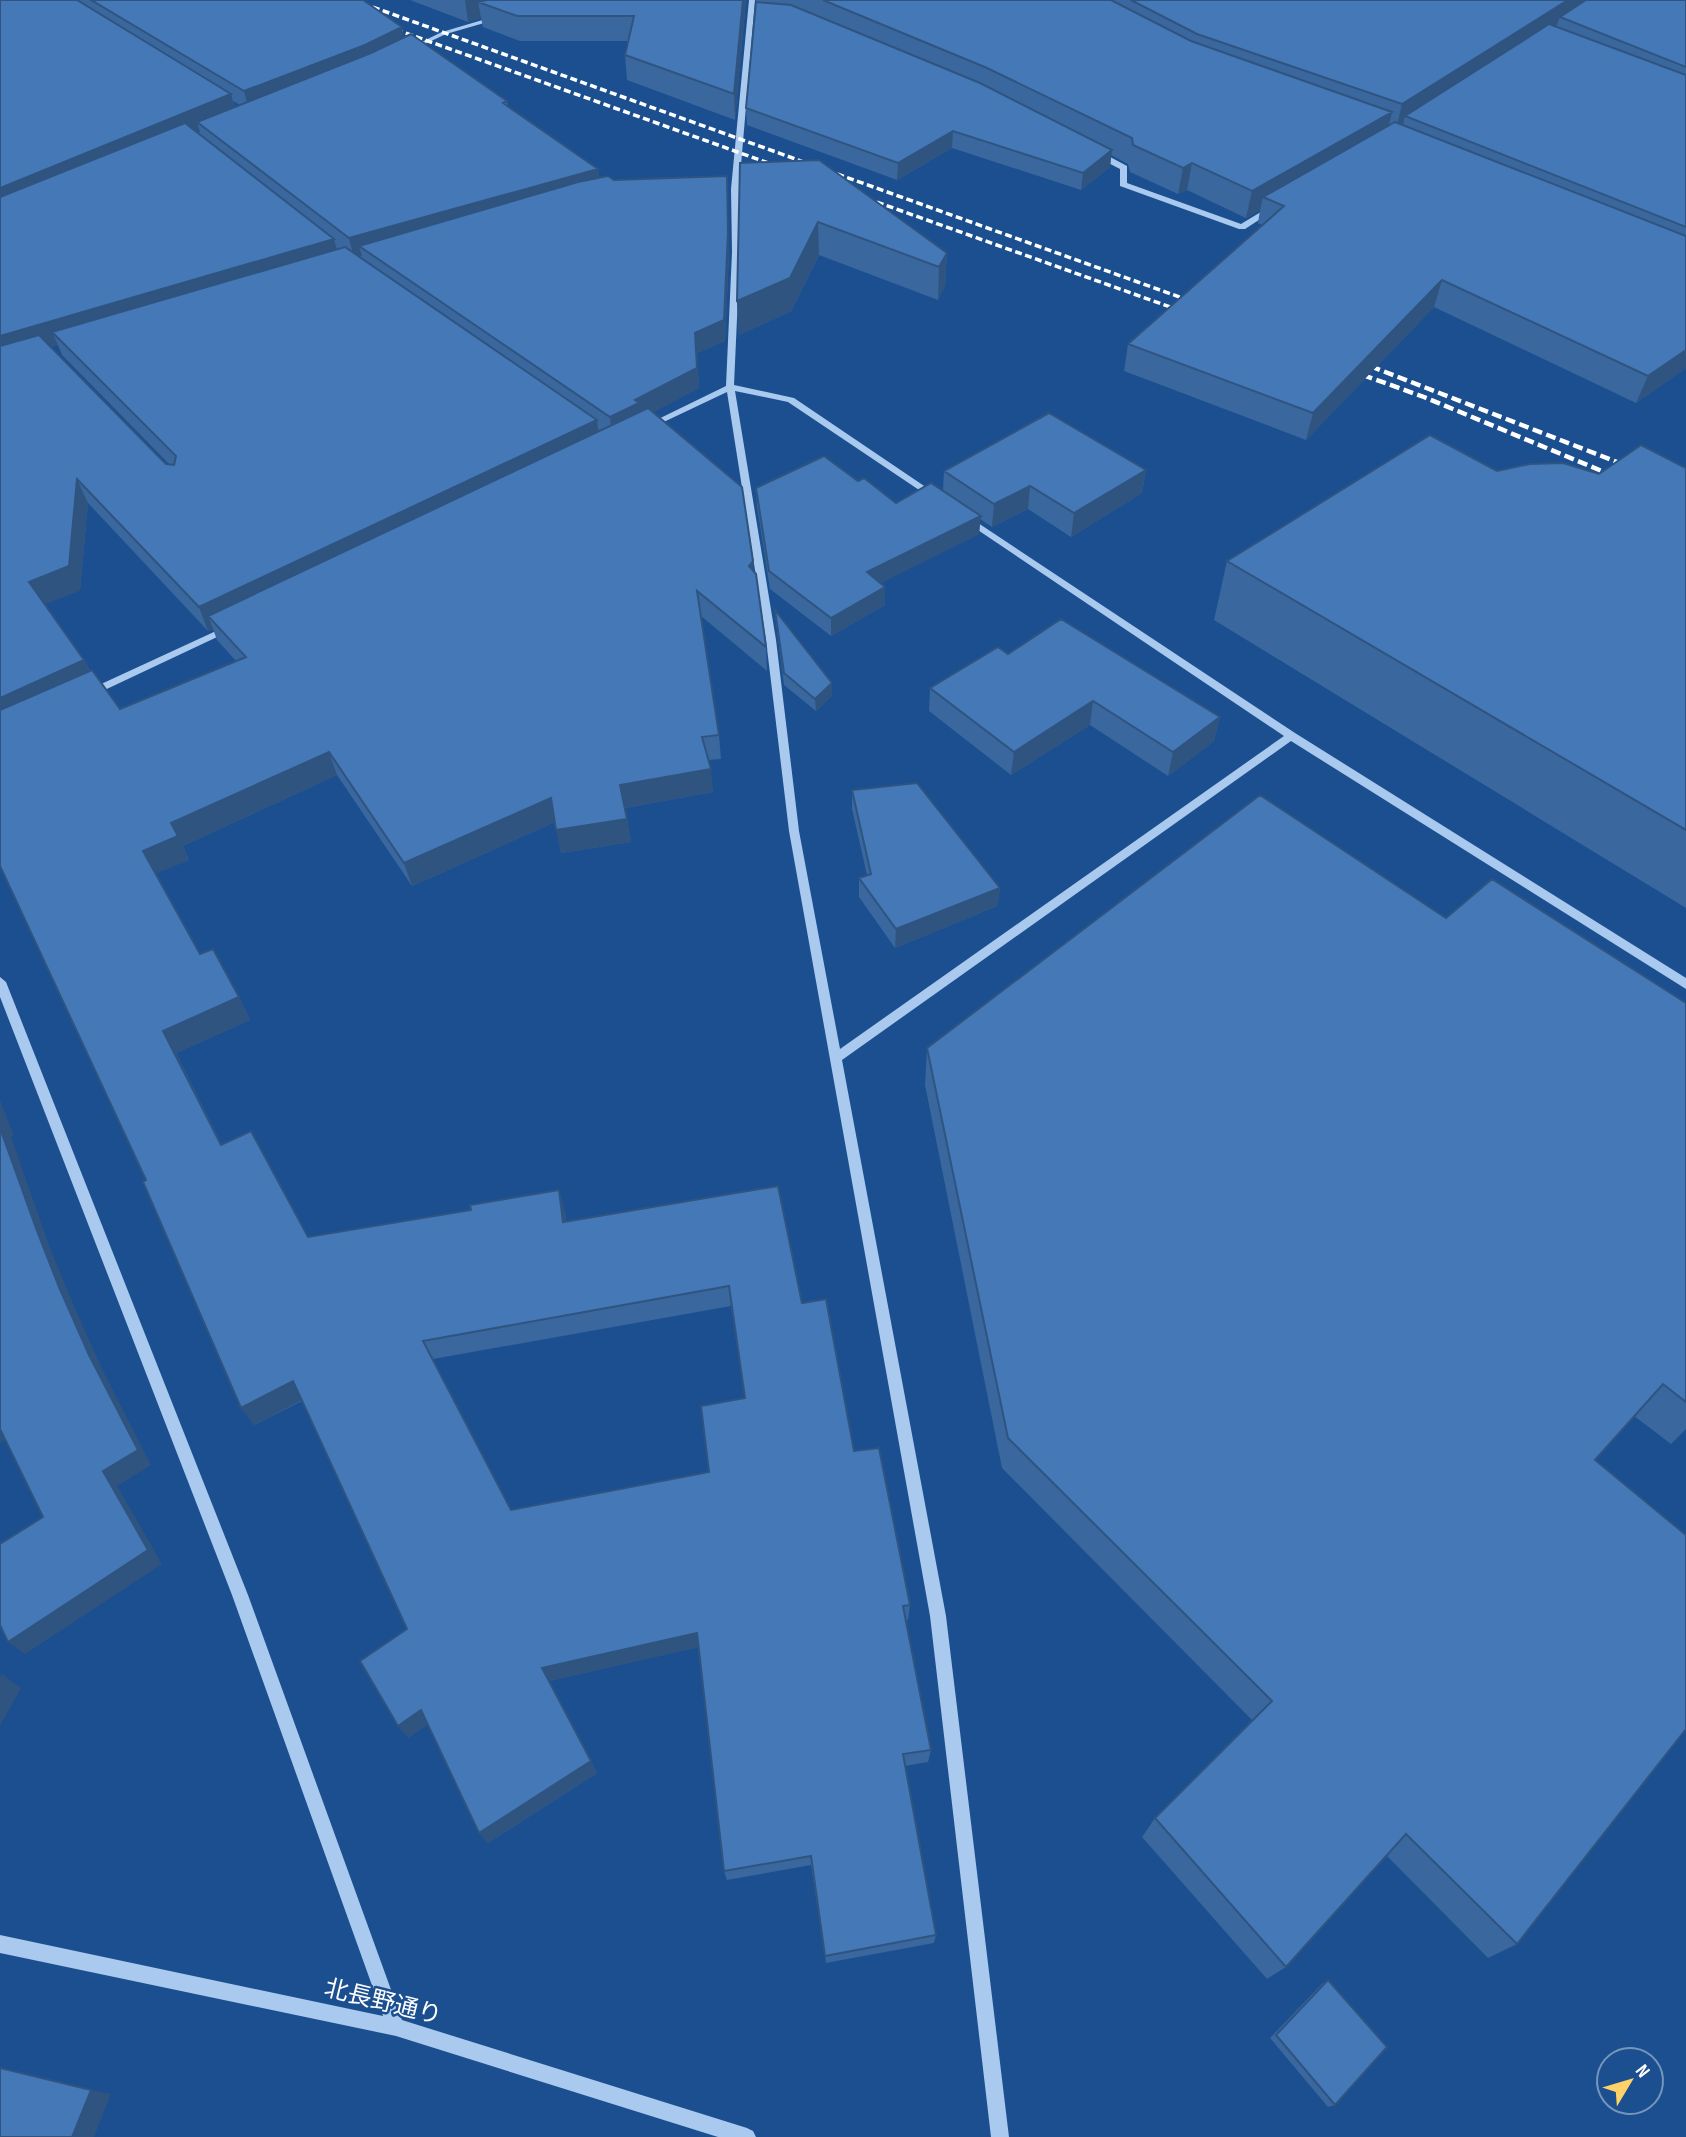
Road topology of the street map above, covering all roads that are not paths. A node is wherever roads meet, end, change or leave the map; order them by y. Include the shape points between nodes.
1 (752, 0) edge
2 (750, 14) junction
3 (508, 15) edge
4 (761, 15) edge
5 (404, 52) edge
6 (1089, 150) edge
7 (721, 189) edge
8 (735, 189) junction
9 (1278, 206) edge
10 (730, 387) junction
11 (634, 432) edge
12 (939, 500) edge
13 (961, 515) edge
14 (239, 624) edge
15 (75, 700) edge
16 (1291, 736) junction
17 (0, 982) edge
18 (1686, 984) edge
19 (836, 1058) junction
20 (0, 1944) edge
21 (396, 2027) junction
22 (747, 2137) edge
23 (1000, 2137) edge

1 - 2 street
2 - 4 street
2 - 8 street
3 - 5 street via 444,33
6 - 9 street via 1124,167 1123,184 1242,227
7 - 8 street
8 - 10 street
10 - 11 street
10 - 12 street via 791,400
10 - 19 street via 771,640 794,831
13 - 16 street
14 - 15 street
16 - 18 street
16 - 19 street
17 - 21 street via 240,1595
19 - 23 street via 938,1616
20 - 21 street, 北長野通り
21 - 22 street, 北長野通り

